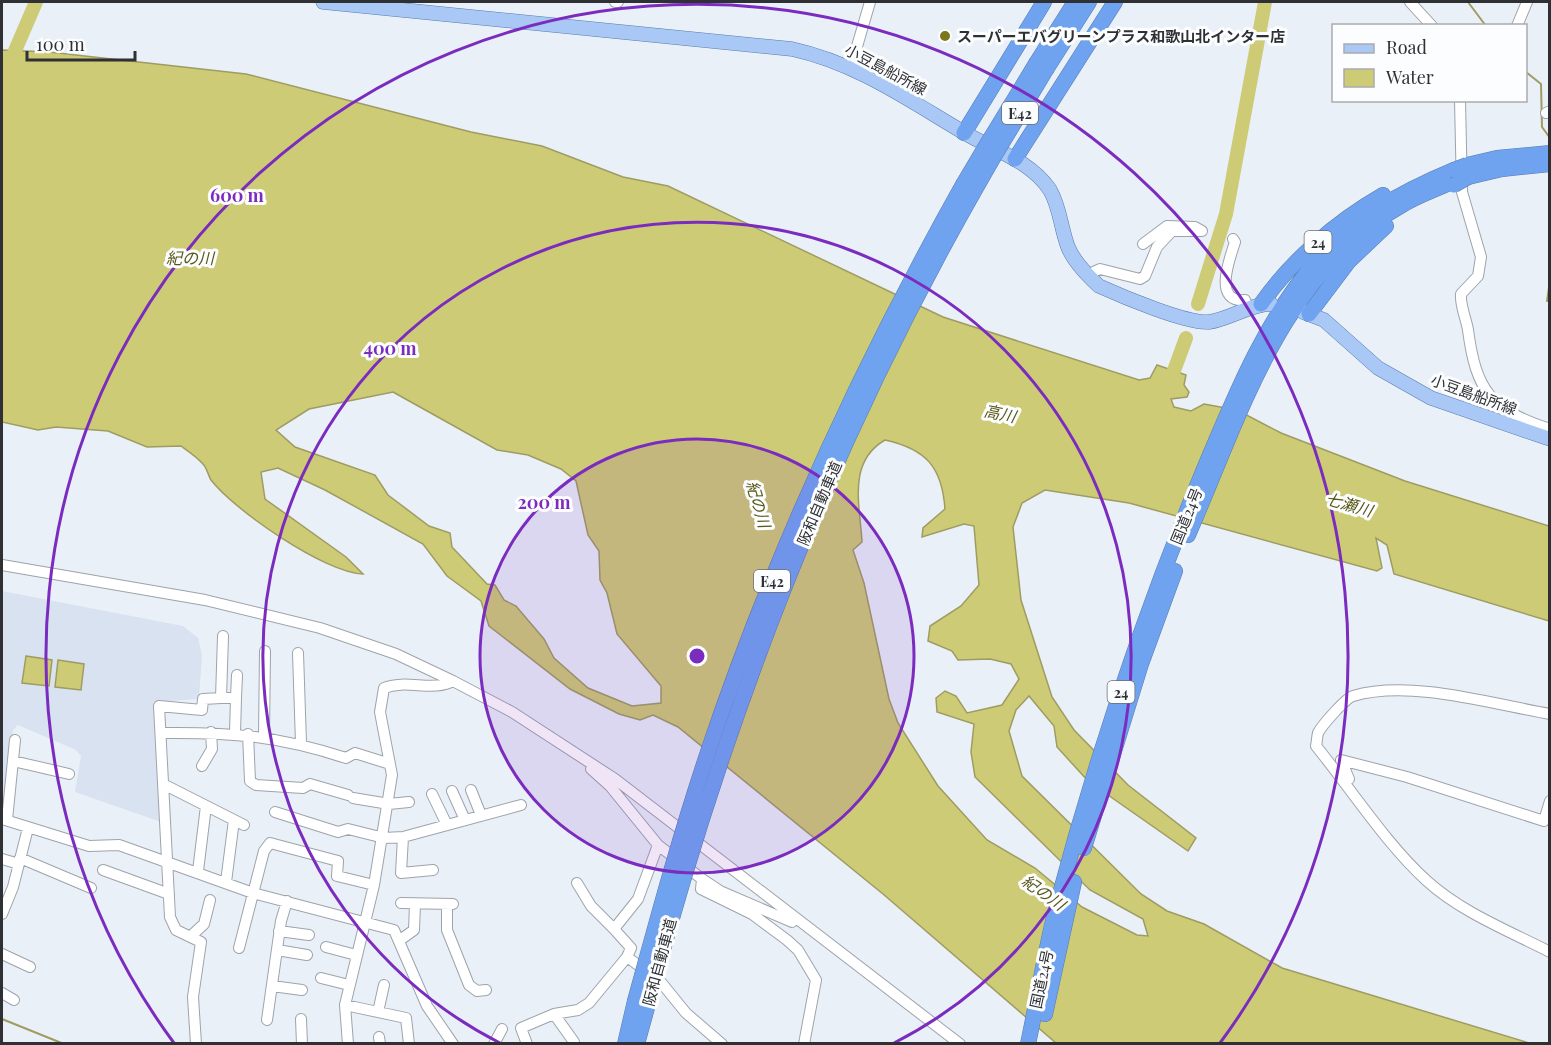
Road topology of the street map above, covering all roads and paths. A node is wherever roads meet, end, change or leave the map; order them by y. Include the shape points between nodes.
1 (323, 2) edge
2 (870, 2) edge
3 (1044, 2) edge
4 (1075, 2) edge
5 (1089, 2) edge
6 (1115, 2) edge
7 (1410, 2) edge
8 (1527, 2) edge
9 (1430, 24) edge
10 (1517, 24) edge
11 (1042, 65) junction
12 (851, 67) junction
13 (1460, 102) edge
14 (964, 133) junction
15 (1550, 153) edge
16 (1015, 159) junction
17 (1550, 164) edge
18 (1459, 176) junction
19 (1407, 199) junction
20 (1233, 239) dead end
21 (1143, 244) dead end
22 (1087, 275) junction
23 (1260, 306) junction
24 (1306, 313) joint
25 (1260, 356) junction
26 (1550, 429) edge
27 (1550, 439) edge
28 (2, 565) edge
29 (223, 636) dead end
30 (265, 651) dead end
31 (298, 653) dead end
32 (237, 675) dead end
33 (453, 681) junction
34 (221, 698) junction
35 (236, 698) junction
36 (1550, 714) edge
37 (161, 732) junction
38 (211, 732) junction
39 (235, 732) junction
40 (248, 734) junction
41 (264, 736) junction
42 (15, 740) dead end
43 (301, 743) junction
44 (584, 759) junction
45 (13, 761) junction
46 (390, 764) junction
47 (202, 766) dead end
48 (69, 774) dead end
49 (167, 786) dead end
50 (471, 790) dead end
51 (452, 791) dead end
52 (432, 794) dead end
53 (1360, 799) junction
54 (1550, 801) edge
55 (409, 802) dead end
56 (389, 804) junction
57 (521, 805) dead end
58 (206, 806) junction
59 (275, 812) dead end
60 (481, 815) junction
61 (234, 819) junction
62 (4, 820) edge
63 (465, 820) junction
64 (244, 825) dead end
65 (447, 825) junction
66 (28, 828) junction
67 (403, 837) junction
68 (384, 838) junction
69 (658, 845) junction
70 (2, 858) edge
71 (19, 861) junction
72 (167, 861) junction
73 (103, 870) dead end
74 (433, 870) dead end
75 (198, 871) junction
76 (702, 879) junction
77 (226, 882) junction
78 (577, 883) dead end
79 (374, 885) junction
80 (91, 888) dead end
81 (253, 892) junction
82 (169, 894) junction
83 (210, 900) dead end
84 (286, 901) junction
85 (401, 903) dead end
86 (415, 904) junction
87 (2, 914) edge
88 (364, 922) junction
89 (614, 929) junction
90 (809, 929) junction
91 (279, 931) junction
92 (309, 935) dead end
93 (191, 936) junction
94 (400, 940) junction
95 (326, 947) dead end
96 (239, 948) dead end
97 (277, 950) junction
98 (1550, 952) edge
99 (2, 954) edge
100 (307, 955) dead end
101 (356, 955) junction
102 (627, 957) junction
103 (30, 967) dead end
104 (321, 978) dead end
105 (350, 985) junction
106 (384, 985) dead end
107 (272, 986) junction
108 (302, 990) dead end
109 (486, 990) dead end
110 (2, 993) edge
111 (14, 1000) dead end
112 (641, 1003) junction
113 (345, 1005) junction
114 (378, 1012) junction
115 (554, 1014) junction
116 (301, 1019) dead end
117 (267, 1020) dead end
118 (502, 1029) dead end
119 (497, 1042) edge
120 (574, 1042) edge
121 (196, 1044) edge
122 (302, 1044) edge
123 (348, 1044) edge
124 (409, 1044) edge
125 (453, 1044) edge
126 (527, 1044) edge
127 (625, 1044) edge
128 (637, 1044) edge
129 (722, 1044) edge
130 (804, 1044) edge
131 (960, 1044) edge
132 (1028, 1044) edge
133 (1038, 1044) edge

1 - 12 main road, 小豆島船所線 via 792,49
2 - 12 street
3 - 14 highway
4 - 11 highway, 阪和自動車道 / E42
5 - 11 highway, 阪和自動車道 / E42
6 - 16 highway
7 - 9 street
8 - 10 street
11 - 112 highway, 阪和自動車道 / E42, bridge via 850,402 775,573 709,748 678,844
12 - 14 main road, 小豆島船所線
13 - 26 street via 1462,192 1481,257 1478,276 1461,294 1469,351 1476,373 1499,408
14 - 16 main road, 小豆島船所線
15 - 18 highway, 24 via 1497,158
16 - 22 main road, 小豆島船所線 via 1050,191 1068,248
17 - 18 highway, 24
18 - 19 highway, 24
19 - 23 highway, 24 via 1354,212 1299,259
19 - 24 highway, 24
19 - 25 highway, 国道24号 / 24 via 1322,270
20 - 23 street via 1226,287 1239,301
21 - 22 street via 1167,225 1202,231 1172,231 1157,247 1145,276 1140,279 1100,269
22 - 23 main road, 小豆島船所線 via 1099,286 1196,322
24 - 27 main road, 小豆島船所線 via 1324,320 1378,368 1431,398
25 - 132 highway, 国道24号 / 24 via 1189,507 1129,665 1057,908
25 - 133 highway, 国道24号 / 24 via 1141,664 1072,891
28 - 33 street via 205,600 320,628 396,654
29 - 34 street
30 - 41 street
31 - 43 street
32 - 35 street
33 - 44 street via 512,712
33 - 46 street via 444,686 423,683 384,688 380,712
34 - 35 street
34 - 37 street via 203,699 202,710 159,706
35 - 39 street
36 - 53 street via 1407,691 1350,697 1318,733 1316,746
37 - 38 street
37 - 72 street
38 - 39 street
38 - 47 street via 212,749
39 - 40 street
40 - 41 street
40 - 56 street via 250,781 256,785 303,788 310,784
41 - 43 street
42 - 45 street
43 - 46 street via 346,758 355,753
44 - 69 street
44 - 90 street
45 - 48 street
45 - 62 street
46 - 56 street
49 - 58 street
50 - 60 street
51 - 63 street
52 - 65 street
53 - 54 street via 1341,760 1544,821
53 - 98 street via 1401,855 1428,882 1463,906
55 - 56 street
56 - 68 street
57 - 60 street
58 - 61 street
58 - 75 street
59 - 68 street via 338,832 348,829
60 - 63 street
61 - 64 street
61 - 77 street
62 - 66 street
63 - 65 street
65 - 67 street
66 - 71 street
66 - 72 street via 89,846 119,845
67 - 68 street
67 - 74 street via 401,873
68 - 79 street
69 - 76 street
69 - 89 street via 638,899
70 - 71 street
71 - 80 street
71 - 87 street
72 - 75 street
72 - 82 street
73 - 82 street
75 - 77 street
76 - 90 street via 720,891
76 - 130 street via 701,889 752,914 798,950 816,980
77 - 81 street
78 - 89 street via 591,906
79 - 81 street via 337,876 338,861 270,843 264,851
79 - 88 street
81 - 84 street
81 - 96 street
82 - 93 street via 176,930
83 - 93 street via 204,924
84 - 88 street
84 - 91 street
85 - 86 street
86 - 94 street via 414,930
86 - 109 street via 450,904 447,930 469,986 477,991
88 - 94 street via 394,930
88 - 101 street
89 - 102 street via 631,948
90 - 131 street
91 - 92 street
91 - 97 street
93 - 121 street via 201,942 193,997
94 - 125 street via 427,1006
95 - 101 street
97 - 100 street
97 - 107 street
99 - 103 street
101 - 105 street
102 - 115 street via 589,1003 569,1013
102 - 129 street via 660,981 686,1013
104 - 105 street
105 - 113 street
106 - 114 street
107 - 108 street
107 - 117 street
110 - 111 street
112 - 127 highway, 阪和自動車道 / E42
112 - 128 highway, 阪和自動車道 / E42
113 - 114 street
113 - 123 street
114 - 124 street via 406,1018
115 - 120 street
115 - 126 street via 521,1028
116 - 122 street
118 - 119 street

